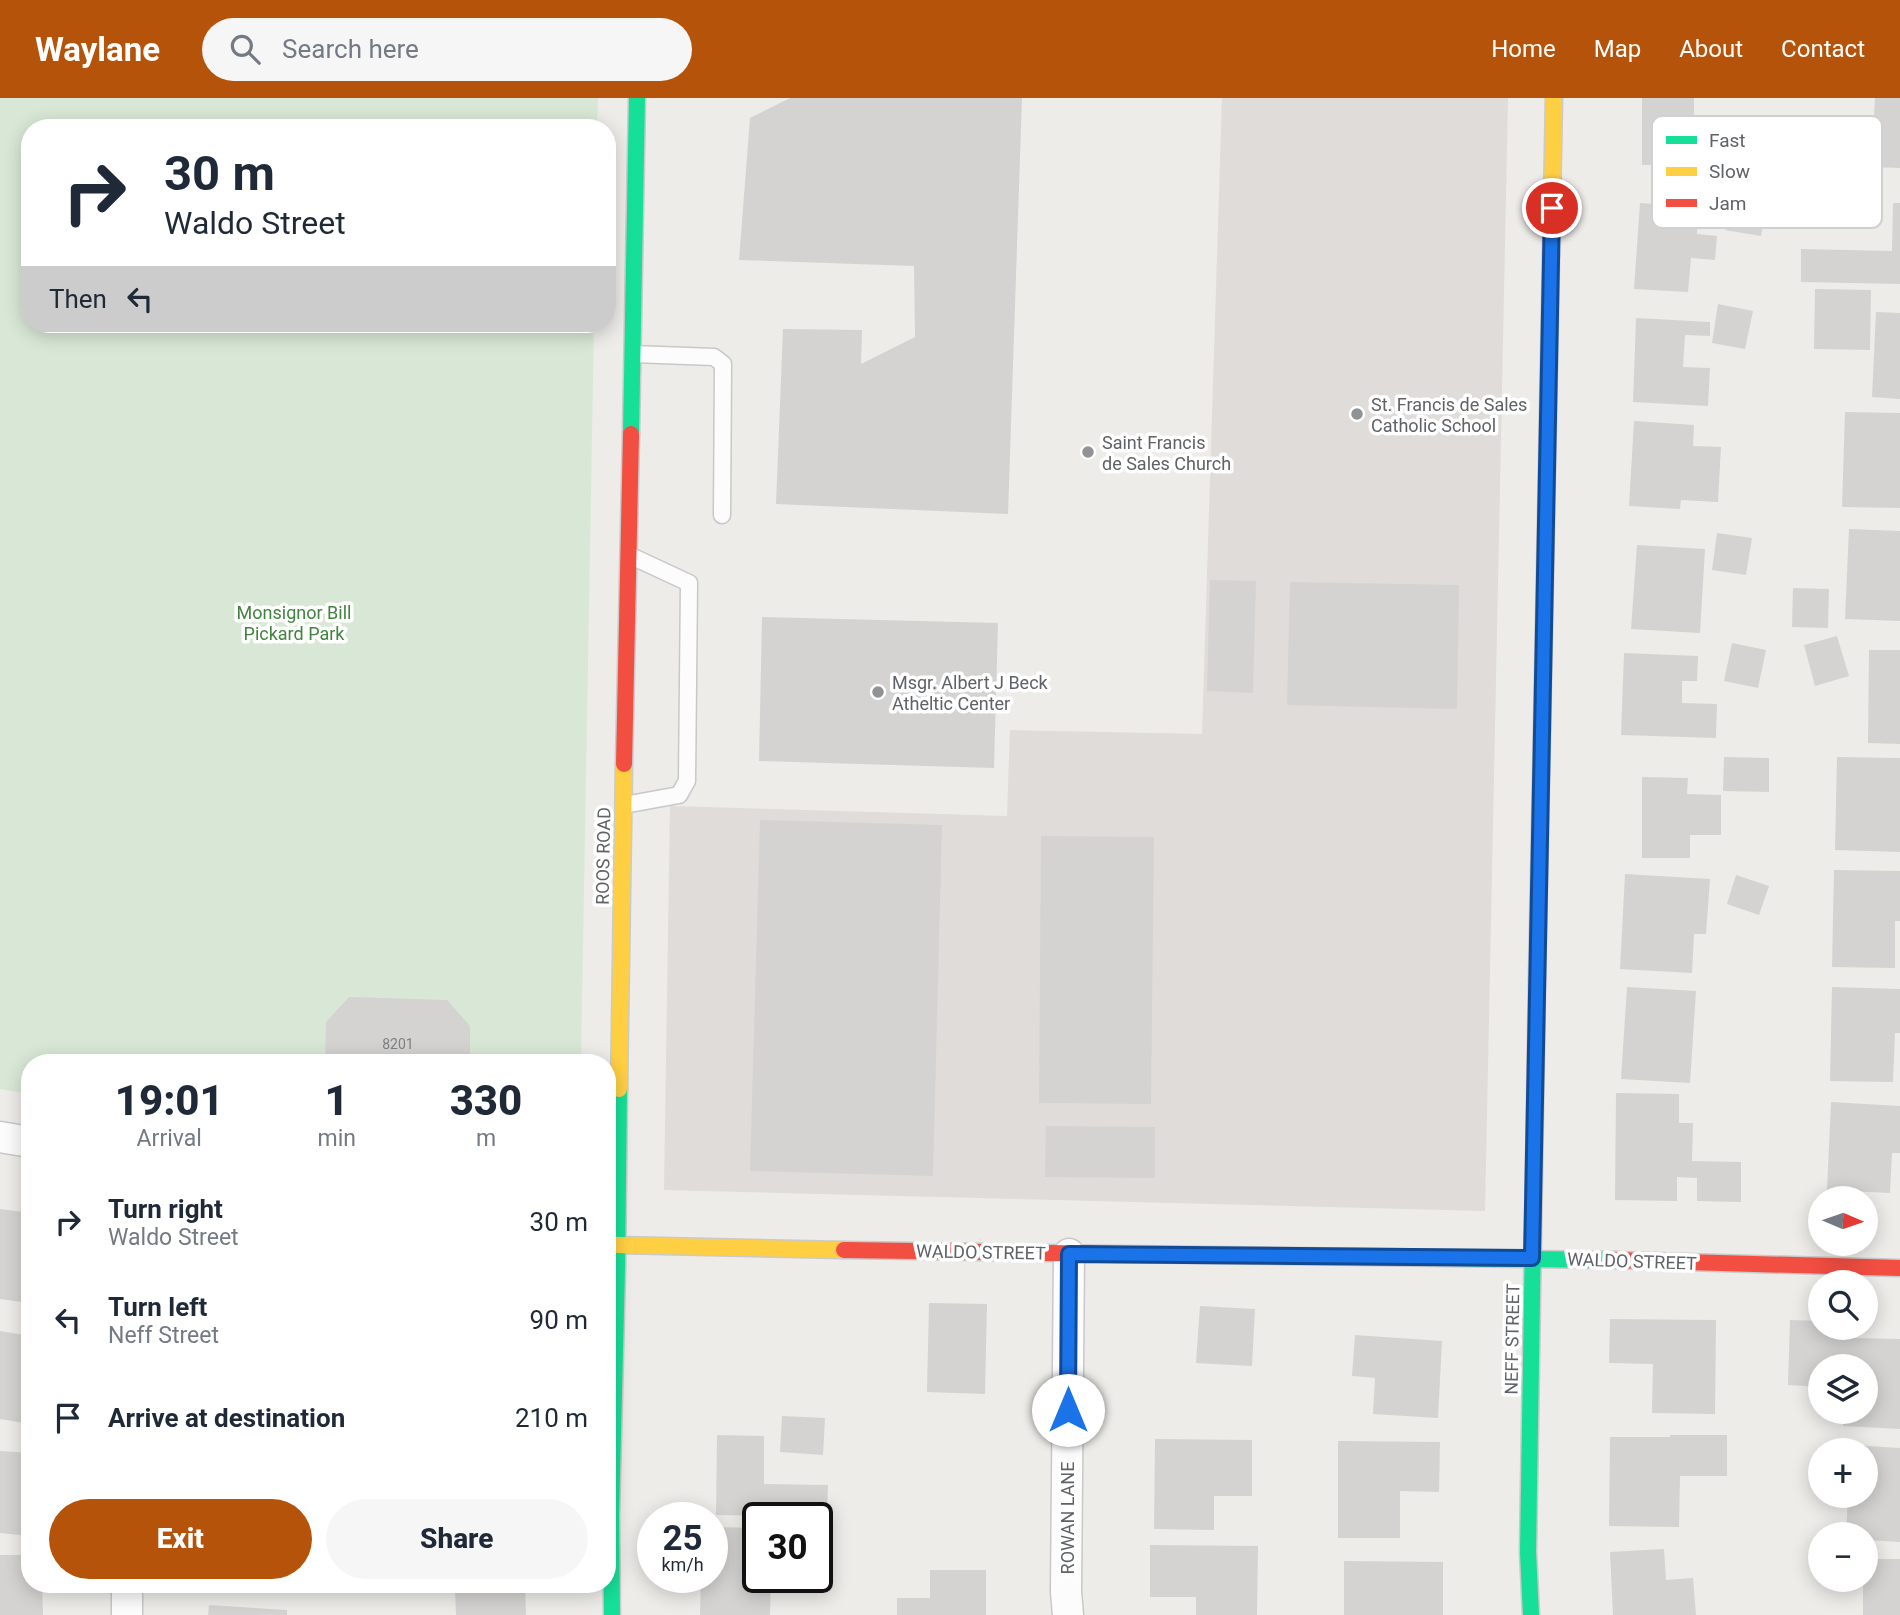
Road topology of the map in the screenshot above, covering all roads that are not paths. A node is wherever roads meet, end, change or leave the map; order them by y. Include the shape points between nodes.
1 (637, 98) edge
2 (1554, 98) edge
3 (632, 354) junction
4 (722, 515) dead end
5 (628, 555) junction
6 (624, 805) junction
7 (616, 1098) edge
8 (0, 1137) edge
9 (21, 1140) edge
10 (616, 1244) edge
11 (1069, 1254) junction
12 (1532, 1258) junction
13 (1900, 1268) edge
14 (127, 1593) edge
15 (611, 1593) edge
16 (127, 1615) edge
17 (612, 1615) edge
18 (1068, 1615) edge
19 (1531, 1615) edge

1 - 3 street, ROOS ROAD
2 - 12 street, NEFF STREET
3 - 4 lane via 714,357 723,364
3 - 5 street, ROOS ROAD
5 - 6 street, ROOS ROAD
5 - 6 lane via 689,583 687,781 680,794
6 - 7 street, ROOS ROAD
8 - 9 street
10 - 11 street, WALDO STREET
11 - 12 street, WALDO STREET
11 - 18 street, ROWAN LANE
12 - 13 street, WALDO STREET
12 - 19 street, NEFF STREET
14 - 16 street
15 - 17 street, ROOS ROAD

